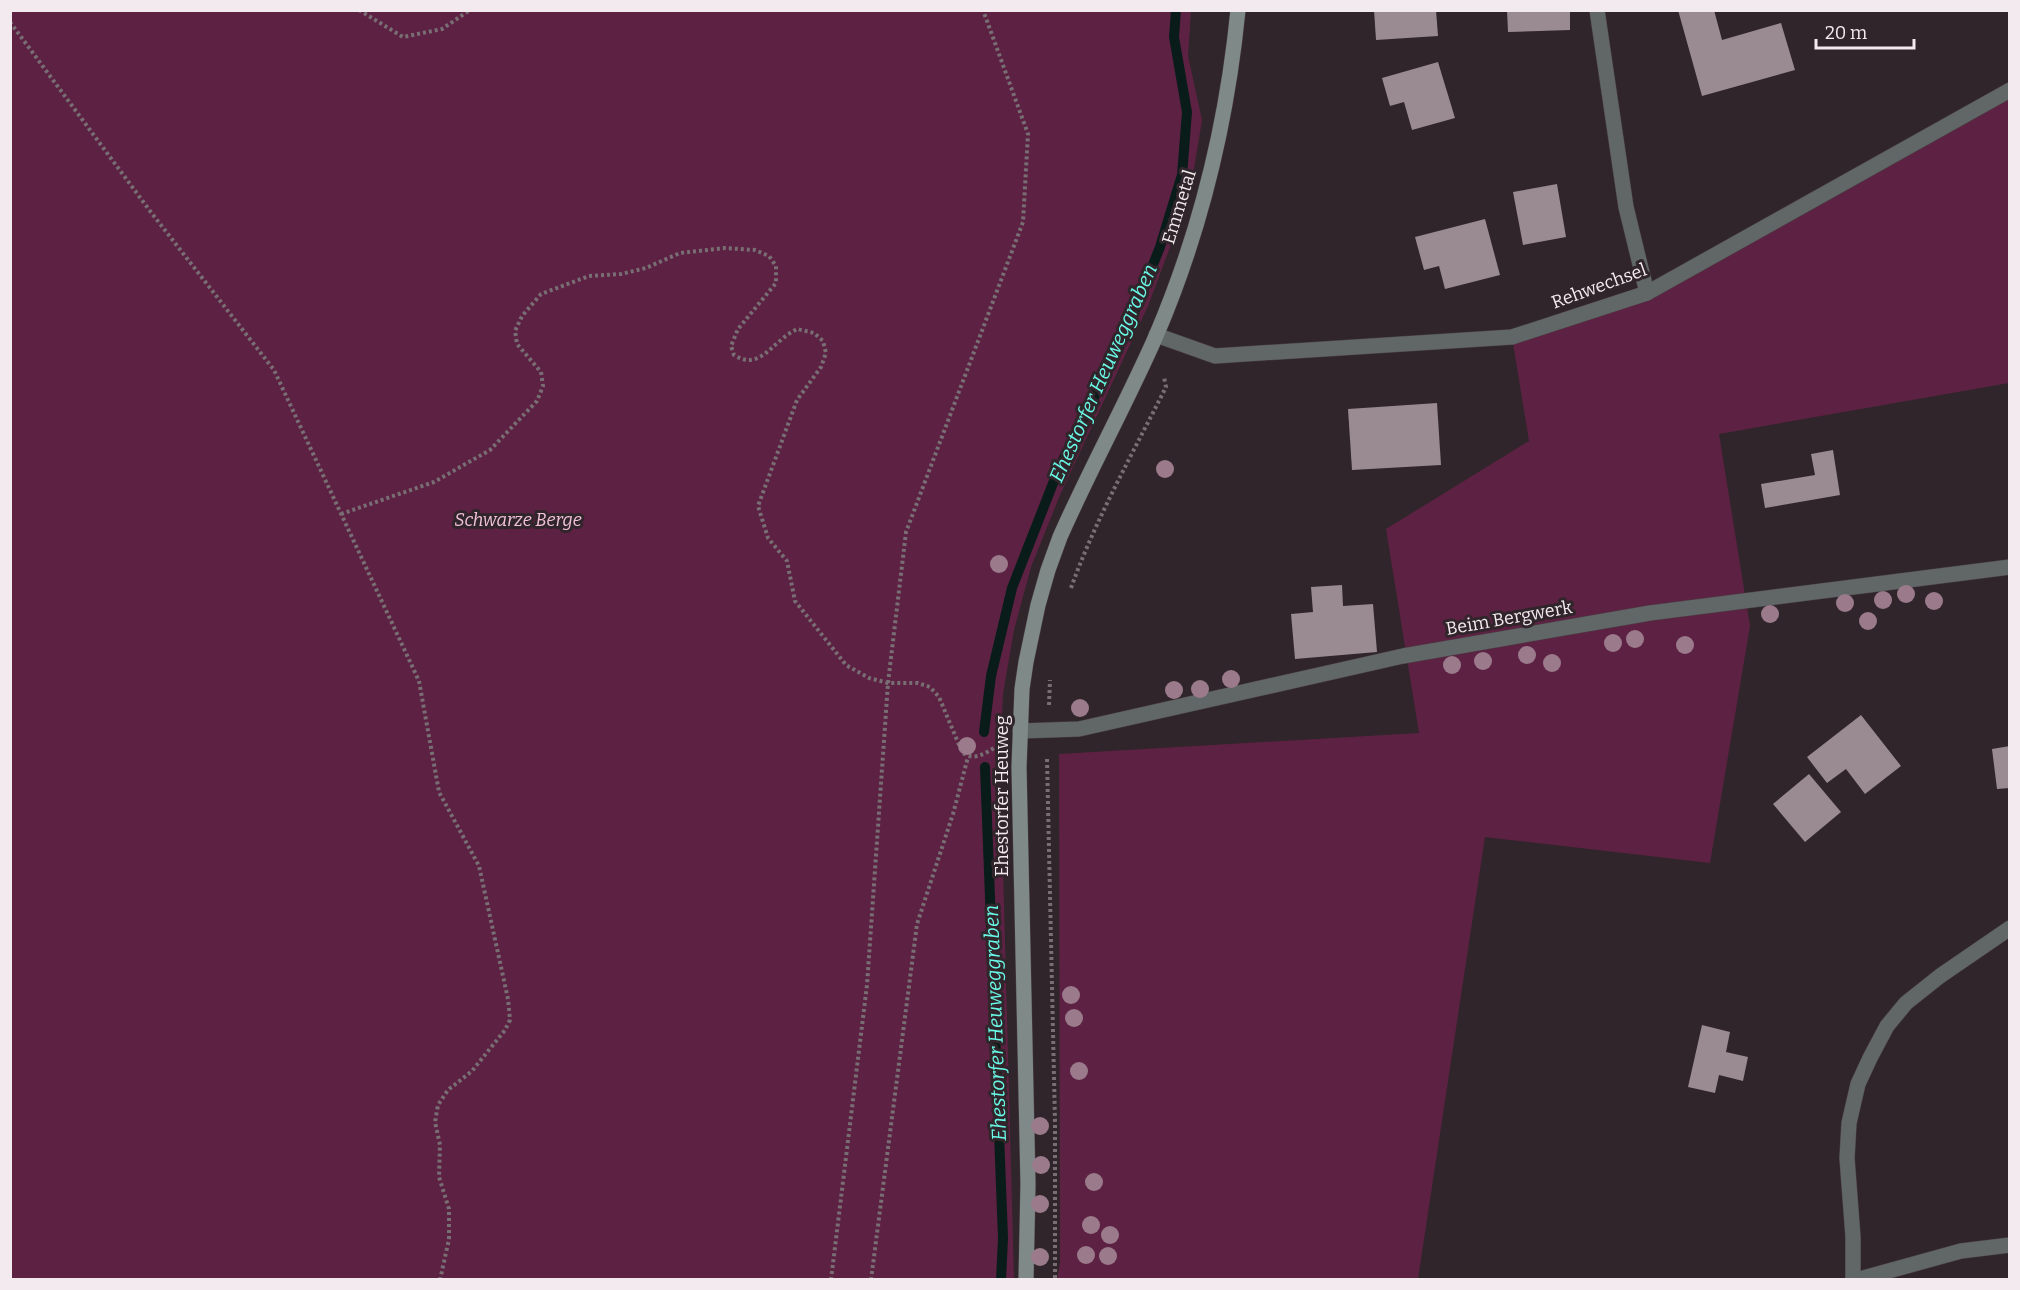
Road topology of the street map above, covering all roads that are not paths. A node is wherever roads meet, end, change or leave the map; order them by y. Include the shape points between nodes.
1 (1238, 10) edge
2 (1597, 10) edge
3 (2010, 90) edge
4 (1647, 293) junction
5 (1156, 335) junction
6 (1108, 437) joint
7 (2010, 567) edge
8 (1020, 731) junction
9 (2010, 928) edge
10 (2010, 1245) edge
11 (1026, 1280) edge
12 (1854, 1280) edge

1 - 5 main road, Emmetal via 1217,147 1195,226
2 - 4 street via 1626,207
3 - 4 street, Rehwechsel
4 - 5 street, Rehwechsel via 1512,337 1215,356
5 - 6 main road, Emmetal
6 - 8 main road, Ehestorfer Heuweg via 1048,570 1026,662
7 - 8 street, Beim Bergwerk via 1650,613 1403,656 1080,729
8 - 11 main road, Ehestorfer Heuweg via 1028,1184
9 - 12 street via 1906,1002 1887,1026 1858,1084 1849,1123 1847,1158
10 - 12 street via 1961,1251

